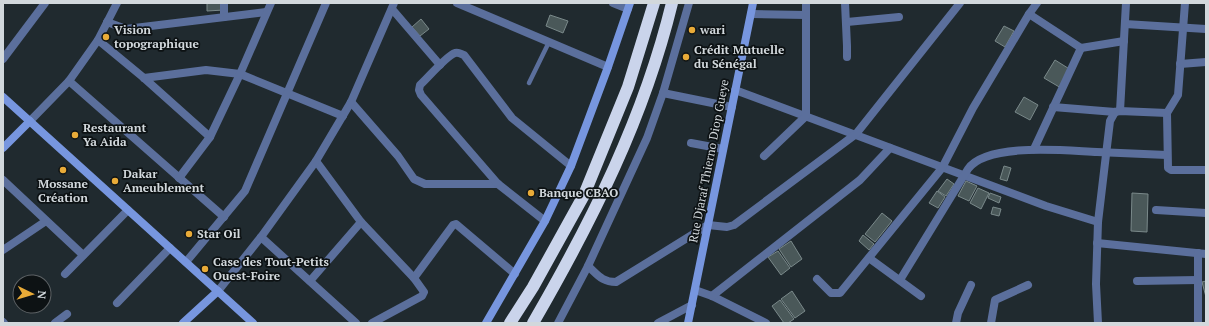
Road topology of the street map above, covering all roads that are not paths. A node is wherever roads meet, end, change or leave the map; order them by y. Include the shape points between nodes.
1 (45, 3) edge
2 (224, 3) edge
3 (271, 3) edge
4 (326, 3) edge
5 (457, 3) edge
6 (613, 3) edge
7 (654, 3) edge
8 (672, 3) edge
9 (689, 3) edge
10 (753, 3) edge
11 (806, 3) edge
12 (846, 3) edge
13 (960, 3) edge
14 (1037, 3) edge
15 (1126, 3) edge
16 (1185, 3) edge
17 (114, 4) edge
18 (393, 6) edge
19 (629, 6) edge
20 (266, 12) junction
21 (751, 14) junction
22 (1029, 14) junction
23 (806, 15) junction
24 (224, 17) junction
25 (899, 17) dead end
26 (108, 22) junction
27 (847, 22) junction
28 (1126, 24) junction
29 (1184, 28) junction
30 (1206, 29) edge
31 (98, 40) junction
32 (1124, 41) junction
33 (549, 42) junction
34 (1081, 48) junction
35 (846, 58) dead end
36 (3, 59) edge
37 (1206, 62) edge
38 (1180, 64) junction
39 (440, 65) junction
40 (608, 67) junction
41 (240, 74) junction
42 (144, 78) junction
43 (69, 81) junction
44 (529, 83) dead end
45 (735, 90) junction
46 (663, 93) junction
47 (288, 94) junction
48 (3, 97) edge
49 (351, 102) junction
50 (732, 107) junction
51 (1053, 107) junction
52 (1118, 111) junction
53 (1167, 113) junction
54 (343, 116) junction
55 (806, 116) junction
56 (30, 121) junction
57 (856, 134) junction
58 (210, 137) junction
59 (691, 144) dead end
60 (3, 148) edge
61 (890, 148) junction
62 (723, 149) junction
63 (1034, 149) junction
64 (1106, 152) junction
65 (764, 156) dead end
66 (1167, 156) junction
67 (316, 161) junction
68 (572, 166) junction
69 (942, 168) junction
70 (1206, 170) edge
71 (965, 176) junction
72 (179, 178) junction
73 (3, 180) edge
74 (498, 184) junction
75 (128, 210) junction
76 (1156, 210) dead end
77 (1206, 213) edge
78 (224, 218) junction
79 (545, 220) junction
80 (46, 221) junction
81 (361, 222) junction
82 (1098, 222) junction
83 (708, 225) junction
84 (261, 237) junction
85 (1097, 243) junction
86 (170, 248) junction
87 (3, 250) edge
88 (1202, 253) edge
89 (83, 255) junction
90 (869, 258) junction
91 (186, 262) junction
92 (588, 266) junction
93 (65, 274) dead end
94 (515, 274) junction
95 (414, 278) junction
96 (817, 278) dead end
97 (900, 280) junction
98 (1198, 280) junction
99 (310, 281) junction
100 (1137, 281) dead end
101 (970, 285) dead end
102 (1028, 285) dead end
103 (695, 290) junction
104 (218, 291) junction
105 (712, 296) junction
106 (921, 296) dead end
107 (117, 303) dead end
108 (692, 305) junction
109 (67, 314) dead end
110 (55, 323) edge
111 (183, 323) edge
112 (253, 323) edge
113 (356, 323) edge
114 (372, 323) edge
115 (486, 323) edge
116 (510, 323) edge
117 (533, 323) edge
118 (558, 323) edge
119 (658, 323) edge
120 (688, 323) edge
121 (766, 323) edge
122 (956, 323) edge
123 (991, 323) edge
124 (1098, 323) edge
125 (1198, 323) edge

1 - 36 street
2 - 24 street
3 - 20 street
4 - 47 street
5 - 33 street
6 - 19 street
7 - 116 highway via 628,86 584,195
8 - 117 highway via 654,67 616,168
9 - 46 street
10 - 21 street, Rue Djaraf Thierno Diop Gueye
11 - 23 street
12 - 27 street
13 - 57 street
14 - 22 street
15 - 28 street
16 - 29 street
17 - 26 street
18 - 39 street
18 - 49 street
19 - 40 street
20 - 24 street
20 - 41 street
21 - 23 street
21 - 45 street, Rue Djaraf Thierno Diop Gueye
22 - 34 street
22 - 69 street via 973,108
23 - 55 street
24 - 26 street via 126,29
25 - 27 street
26 - 31 street
27 - 35 street
28 - 29 street
28 - 32 street
29 - 30 street
29 - 38 street
31 - 42 street
31 - 43 street
32 - 34 street
32 - 52 street
33 - 40 street
33 - 44 lane
34 - 51 street
37 - 38 street
38 - 53 street via 1178,95
39 - 68 street via 454,53 464,55 512,118
39 - 74 street via 420,85 421,95
40 - 68 street
41 - 42 street via 206,70
41 - 47 street
41 - 58 street
42 - 58 street
43 - 56 street
43 - 72 street
45 - 50 street, Rue Djaraf Thierno Diop Gueye
45 - 55 street
46 - 50 street
46 - 92 street via 647,138
47 - 54 street
47 - 78 street via 245,191
48 - 56 street
49 - 54 street
49 - 74 street via 398,156 414,179 425,184
50 - 62 street, Rue Djaraf Thierno Diop Gueye
51 - 52 street
51 - 63 street
52 - 53 street
52 - 64 street via 1110,121
53 - 66 street
54 - 67 street
55 - 57 street
55 - 65 street
56 - 60 street
56 - 75 street
57 - 61 street
57 - 83 street via 734,225
58 - 72 street
59 - 62 street
61 - 69 street
61 - 105 street via 860,180
62 - 83 street, Rue Djaraf Thierno Diop Gueye
63 - 64 street
63 - 71 street via 1003,152 976,161 971,164
64 - 66 street
64 - 82 street
66 - 70 street via 1170,170
67 - 81 street
67 - 84 street
68 - 79 street
69 - 71 street
69 - 90 street
71 - 82 street
71 - 97 street
72 - 78 street
73 - 80 street
74 - 79 street
75 - 86 street
75 - 89 street
76 - 77 street
78 - 91 street
79 - 94 street
80 - 87 street
80 - 89 street
81 - 95 street
81 - 99 street
82 - 85 street
83 - 92 street via 616,282 607,282
83 - 103 street, Rue Djaraf Thierno Diop Gueye
84 - 99 street
84 - 104 street
85 - 88 street
85 - 124 street
86 - 91 street
86 - 107 street
88 - 98 street
89 - 93 street
90 - 96 street via 840,293 831,293
90 - 97 street
91 - 104 street
92 - 118 street
94 - 95 street via 455,224
94 - 115 street
95 - 114 street via 424,292 422,296
97 - 106 street
98 - 100 street
98 - 125 street
99 - 113 street
101 - 122 street
102 - 123 street via 995,300
103 - 105 street
103 - 108 street, Rue Djaraf Thierno Diop Gueye
104 - 111 street
104 - 112 street
105 - 121 street
108 - 119 street
108 - 120 street, Rue Djaraf Thierno Diop Gueye
109 - 110 street

